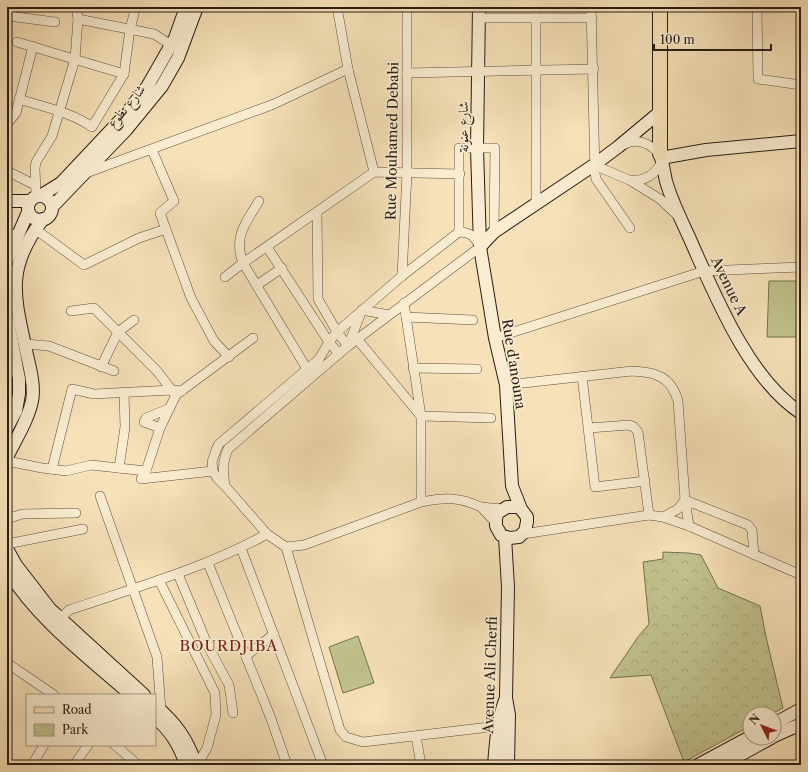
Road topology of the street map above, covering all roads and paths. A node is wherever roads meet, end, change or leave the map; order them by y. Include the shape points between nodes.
1 (76, 7) edge
2 (135, 7) edge
3 (186, 7) edge
4 (197, 7) edge
5 (337, 7) edge
6 (407, 7) edge
7 (591, 7) edge
8 (660, 7) edge
9 (757, 7) edge
10 (479, 12) edge
11 (7, 15) edge
12 (536, 18) junction
13 (592, 18) junction
14 (78, 19) junction
15 (55, 22) dead end
16 (130, 29) junction
17 (17, 42) dead end
18 (171, 45) junction
19 (33, 46) junction
20 (75, 59) junction
21 (348, 69) junction
22 (594, 69) junction
23 (536, 70) junction
24 (478, 72) junction
25 (407, 73) junction
26 (124, 74) junction
27 (801, 85) edge
28 (19, 99) junction
29 (59, 112) junction
30 (660, 112) junction
31 (7, 124) edge
32 (801, 141) edge
33 (618, 147) junction
34 (477, 148) junction
35 (152, 150) junction
36 (661, 158) junction
37 (594, 165) junction
38 (7, 171) edge
39 (374, 172) junction
40 (85, 173) junction
41 (407, 173) junction
42 (460, 174) junction
43 (629, 180) junction
44 (34, 198) junction
45 (7, 201) edge
46 (259, 201) dead end
47 (536, 204) junction
48 (52, 207) junction
49 (317, 212) junction
50 (681, 218) junction
51 (43, 219) junction
52 (630, 228) dead end
53 (35, 229) junction
54 (166, 229) junction
55 (459, 232) junction
56 (494, 232) junction
57 (12, 234) edge
58 (267, 247) junction
59 (480, 247) junction
60 (7, 261) edge
61 (244, 262) junction
62 (801, 267) edge
63 (282, 268) junction
64 (704, 271) junction
65 (402, 276) junction
66 (225, 277) dead end
67 (257, 285) junction
68 (404, 303) junction
69 (362, 310) junction
70 (71, 311) dead end
71 (389, 315) junction
72 (7, 316) edge
73 (406, 316) junction
74 (134, 320) dead end
75 (473, 320) dead end
76 (118, 332) junction
77 (337, 332) junction
78 (253, 338) dead end
79 (495, 338) junction
80 (357, 339) junction
81 (329, 342) junction
82 (10, 344) edge
83 (25, 344) junction
84 (348, 346) junction
85 (339, 354) junction
86 (229, 357) junction
87 (101, 367) junction
88 (413, 368) junction
89 (477, 369) dead end
90 (12, 371) edge
91 (114, 371) dead end
92 (309, 373) junction
93 (582, 376) junction
94 (506, 385) junction
95 (177, 392) junction
96 (124, 393) junction
97 (170, 408) junction
98 (801, 413) edge
99 (421, 416) junction
100 (491, 418) dead end
101 (7, 428) edge
102 (160, 428) junction
103 (589, 428) junction
104 (7, 457) edge
105 (7, 461) edge
106 (119, 468) junction
107 (52, 469) junction
108 (146, 471) junction
109 (213, 471) junction
110 (645, 481) junction
111 (225, 486) junction
112 (512, 486) junction
113 (100, 496) dead end
114 (685, 500) junction
115 (422, 502) junction
116 (481, 507) junction
117 (504, 508) junction
118 (521, 509) junction
119 (76, 513) dead end
120 (649, 516) junction
121 (663, 517) junction
122 (7, 519) edge
123 (495, 522) junction
124 (689, 526) junction
125 (83, 529) dead end
126 (523, 532) junction
127 (267, 534) junction
128 (505, 537) junction
129 (7, 544) edge
130 (286, 547) junction
131 (241, 548) junction
132 (7, 549) edge
133 (754, 555) junction
134 (208, 563) junction
135 (7, 570) edge
136 (178, 574) junction
137 (801, 575) edge
138 (159, 580) junction
139 (508, 587) junction
140 (133, 589) junction
141 (57, 624) junction
142 (274, 634) junction
143 (246, 656) junction
144 (7, 663) edge
145 (53, 694) edge
146 (130, 694) edge
147 (143, 694) edge
148 (506, 698) junction
149 (801, 709) edge
150 (157, 711) edge
151 (216, 715) junction
152 (782, 720) edge
153 (801, 724) edge
154 (498, 726) junction
155 (782, 732) edge
156 (416, 736) junction
157 (742, 741) edge
158 (43, 746) edge
159 (87, 746) edge
160 (116, 746) edge
161 (756, 746) edge
162 (134, 764) edge
163 (192, 764) edge
164 (32, 765) edge
165 (74, 765) edge
166 (287, 765) edge
167 (323, 765) edge
168 (421, 765) edge
169 (494, 765) edge
170 (502, 765) edge
171 (508, 765) edge
172 (698, 765) edge
173 (722, 765) edge

1 - 14 street
2 - 16 street
3 - 18 main road
4 - 40 main road, شارع تطوع via 178,58 162,86 126,130
5 - 21 street
6 - 25 street, Rue Mouhamed Debabi
7 - 13 street
8 - 30 main road
9 - 27 street via 758,79
10 - 12 street
10 - 24 main road, شارع عنونة
11 - 15 street
12 - 13 street
12 - 23 street
13 - 22 street
14 - 16 street
14 - 20 street
16 - 18 street via 154,34
16 - 26 street
17 - 19 street
18 - 44 main road via 147,87 125,115 61,183
19 - 20 street
19 - 28 street
20 - 26 street
20 - 29 street
21 - 35 street via 274,104
21 - 39 street
22 - 23 street
22 - 37 street
23 - 24 street
23 - 47 street
24 - 25 street
24 - 34 main road, شارع عنونة
25 - 41 street, Rue Mouhamed Debabi
26 - 29 street via 92,127
28 - 29 street
28 - 31 street via 16,113
29 - 44 street via 52,136 36,162
30 - 33 main road
30 - 36 main road
32 - 36 main road via 706,150
33 - 36 street via 635,140 643,142
33 - 37 main road
34 - 42 street via 460,148
34 - 56 street via 495,148
34 - 59 main road, شارع عنونة
35 - 40 street
35 - 54 street via 174,201 160,212
36 - 43 street via 656,172 640,180
36 - 50 main road, Avenue A via 668,187
37 - 43 street
37 - 47 main road
37 - 52 street via 596,179
38 - 44 street
39 - 41 street
39 - 49 street
40 - 48 main road, شارع تطوع
41 - 42 street
41 - 65 street, Rue Mouhamed Debabi
42 - 55 street
43 - 50 street via 660,199
44 - 45 main road
44 - 48 main road via 44,196
44 - 51 main road via 30,215 36,219
44 - 57 main road
46 - 61 street via 239,241
47 - 56 main road
48 - 51 main road via 50,215
49 - 58 street
49 - 77 street via 318,300
50 - 64 main road, Avenue A
51 - 53 main road
53 - 54 street via 84,265 139,238
53 - 83 main road via 20,257 15,279 16,303
54 - 86 street via 191,298 214,341
55 - 59 street via 471,235
55 - 65 street
56 - 59 main road
57 - 60 main road
58 - 61 street
58 - 63 street
59 - 68 street
59 - 79 main road, Rue d'anouna
61 - 66 street
61 - 67 street
62 - 64 street
63 - 67 street
63 - 81 street
64 - 79 street
64 - 98 main road, Avenue A via 749,358 787,404
65 - 69 street
67 - 92 street
68 - 71 street
68 - 73 street
69 - 71 street
69 - 77 street
69 - 84 street
70 - 76 street via 94,308
71 - 80 street
72 - 82 main road
73 - 75 street
73 - 88 street
74 - 76 street
76 - 87 street
76 - 95 street
77 - 81 street
77 - 84 street
78 - 86 street
79 - 94 main road, Rue d'anouna
80 - 84 street
80 - 99 street
81 - 85 street
81 - 92 street
82 - 90 main road
83 - 87 street via 49,346
83 - 104 main road via 31,374 32,400 25,422
84 - 85 street
85 - 92 street
86 - 95 street
87 - 91 street
88 - 89 street
88 - 99 street
90 - 101 main road via 20,379 20,394 16,411
92 - 109 street via 220,444 213,456
92 - 111 street via 228,449 223,466
93 - 94 street
93 - 103 street
93 - 114 street via 641,371 661,376 672,386 678,401
94 - 112 main road, Rue d'anouna
95 - 96 street
95 - 97 street
96 - 106 street via 125,426
96 - 107 street via 94,394 72,389
97 - 102 street
97 - 102 street via 146,418 144,422
99 - 100 street
99 - 115 street
102 - 108 street
103 - 110 street via 622,424 634,427 638,432
103 - 110 street via 595,487
105 - 107 street
106 - 107 street via 91,465 66,470
106 - 108 street
108 - 109 street via 141,479
109 - 111 street
110 - 120 street
111 - 127 street
112 - 117 main road
112 - 118 main road
113 - 140 street
114 - 121 street via 678,509
114 - 124 street
114 - 133 street via 748,525 752,530
115 - 116 street via 438,498 454,499
115 - 130 street via 304,545
116 - 117 street
116 - 123 street
117 - 118 main road
117 - 123 main road via 498,512
118 - 126 main road via 527,517
119 - 122 street via 22,514
120 - 121 street
120 - 126 street via 539,532
121 - 124 street
123 - 128 main road via 498,531
124 - 133 street
125 - 129 street
126 - 128 main road via 514,538
126 - 139 main road via 514,549
127 - 130 street
127 - 131 street
128 - 139 main road
130 - 156 street via 340,730 346,737 363,742
131 - 134 street
131 - 142 street
132 - 141 main road via 32,588 50,609
133 - 137 street
134 - 136 street
134 - 143 street
135 - 141 main road via 18,588
136 - 138 street
136 - 151 street via 208,646 229,686 236,714
138 - 140 street
138 - 151 street via 215,693
139 - 148 main road, Avenue Ali Cherfi
140 - 141 street via 70,610
140 - 150 street via 157,657
141 - 146 main road
141 - 147 main road
142 - 143 street
142 - 167 street
143 - 166 street
144 - 145 street
148 - 154 main road
148 - 170 street, Avenue Ali Cherfi
148 - 171 main road via 510,715
149 - 152 main road
150 - 163 main road via 182,732 190,748
151 - 163 street via 207,748
153 - 155 main road
154 - 156 street
154 - 169 main road
156 - 168 street
157 - 172 main road
158 - 164 street
159 - 165 street
160 - 162 street
161 - 173 main road

